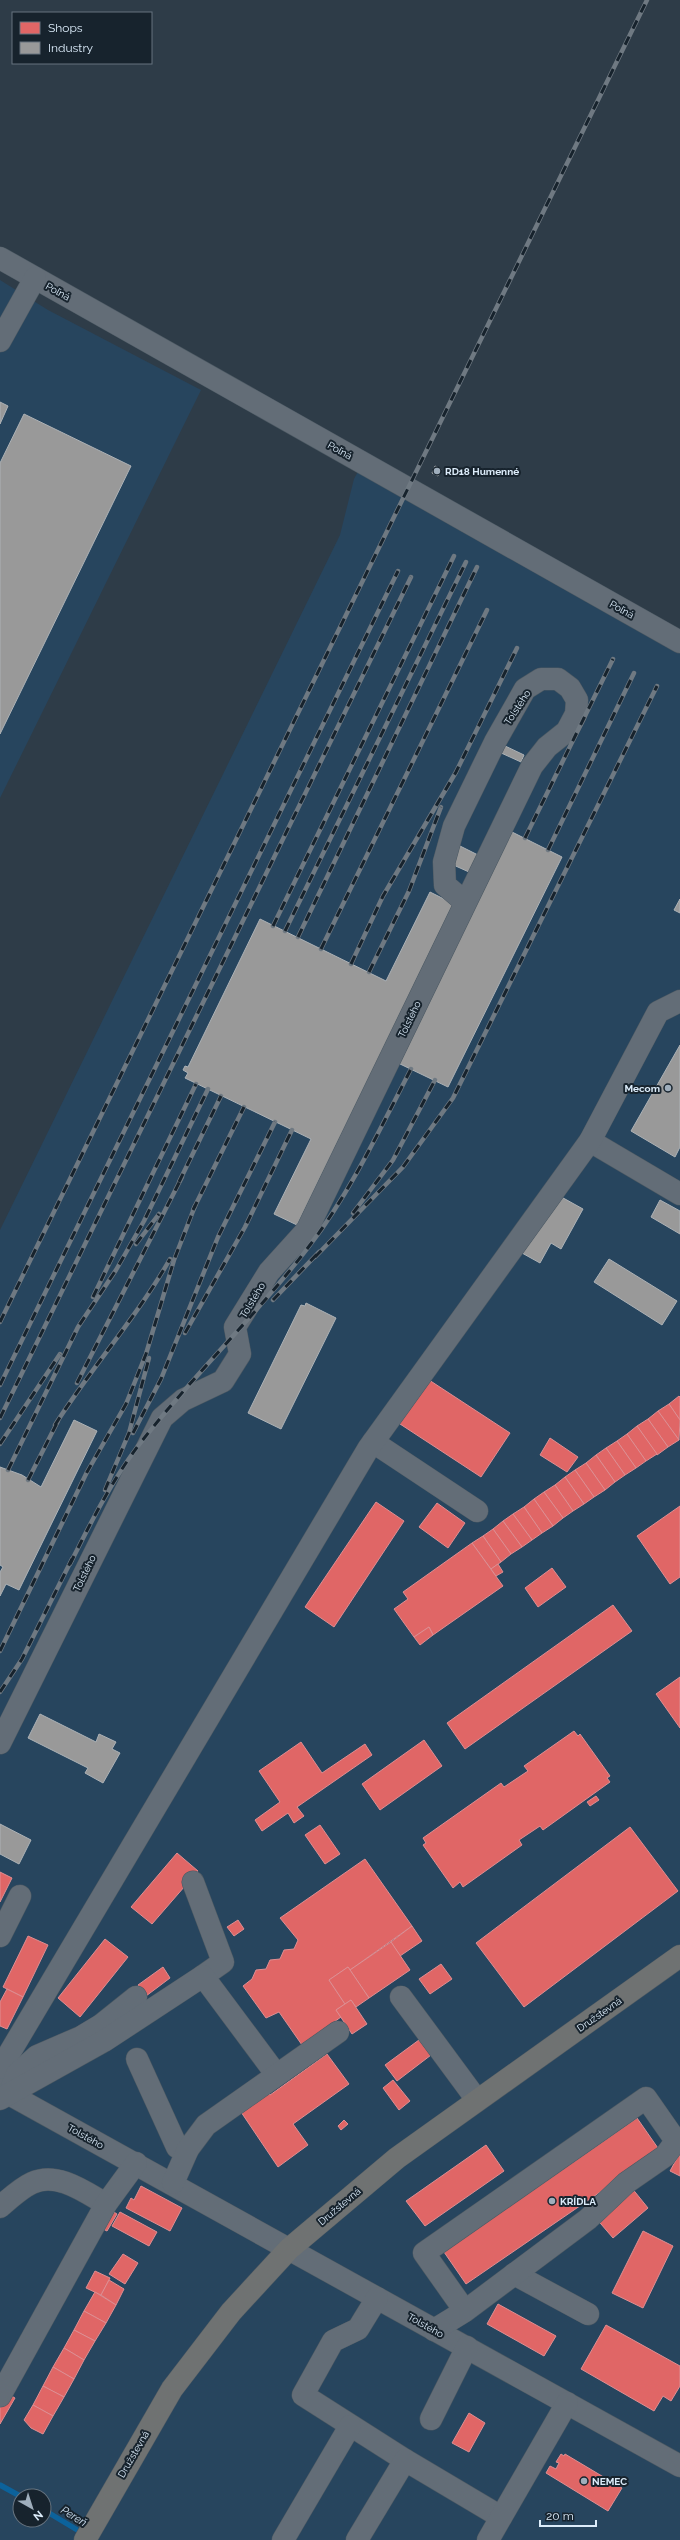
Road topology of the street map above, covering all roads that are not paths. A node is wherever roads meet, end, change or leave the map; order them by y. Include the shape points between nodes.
1 (0, 258) edge
2 (35, 278) junction
3 (0, 341) edge
4 (680, 642) edge
5 (465, 902) junction
6 (680, 1001) edge
7 (590, 1141) junction
8 (680, 1194) edge
9 (373, 1442) junction
10 (477, 1510) dead end
11 (0, 1743) edge
12 (193, 1882) dead end
13 (20, 1896) dead end
14 (0, 1936) edge
15 (680, 1956) edge
16 (203, 1976) junction
17 (136, 1997) dead end
18 (401, 1997) dead end
19 (338, 2032) dead end
20 (137, 2059) dead end
21 (0, 2069) edge
22 (276, 2074) junction
23 (3, 2094) edge
24 (477, 2100) junction
25 (188, 2149) junction
26 (136, 2163) junction
27 (173, 2183) junction
28 (106, 2204) junction
29 (0, 2207) edge
30 (289, 2249) junction
31 (514, 2274) junction
32 (377, 2298) junction
33 (465, 2311) junction
34 (588, 2314) dead end
35 (434, 2330) junction
36 (467, 2347) junction
37 (0, 2396) edge
38 (567, 2403) junction
39 (431, 2419) dead end
40 (350, 2426) junction
41 (406, 2460) junction
42 (680, 2466) edge
43 (502, 2517) junction
44 (89, 2533) edge
45 (283, 2540) edge
46 (357, 2540) edge
47 (488, 2540) edge

1 - 2 street, Poľná
2 - 3 street
2 - 4 street, Poľná
5 - 5 street, Tolstého via 445,885 444,862 454,826 495,742 525,689 541,678 558,679 570,688 577,700 576,714 567,732 547,747 532,766
5 - 11 street, Tolstého via 307,1230 269,1272 235,1327 240,1354 222,1381 183,1400 162,1418
6 - 7 street via 658,1012
7 - 8 street
7 - 9 street
9 - 10 street
9 - 21 street
12 - 16 street via 223,1962
13 - 14 street
15 - 24 main road, Družstevná
16 - 22 street
16 - 23 street via 104,2041
17 - 23 street via 94,2029 37,2056 17,2074
18 - 24 street
19 - 22 street
20 - 25 street via 176,2147
22 - 25 street via 206,2125
23 - 26 street, Tolstého
24 - 30 main road, Družstevná via 397,2158
25 - 27 street
26 - 27 street, Tolstého
26 - 28 street
27 - 30 street, Tolstého
28 - 29 street via 75,2187 51,2178 32,2182
28 - 37 street
30 - 32 street, Tolstého
30 - 44 main road, Družstevná via 236,2306 172,2389
31 - 33 street
31 - 33 street via 588,2220 626,2183 665,2156 676,2141 646,2098 424,2253
31 - 34 street
32 - 35 street, Tolstého
32 - 40 street via 358,2329 333,2341 303,2395
33 - 35 street
35 - 36 street, Tolstého
36 - 38 street, Tolstého
36 - 39 street
38 - 42 street, Tolstého
38 - 43 street
40 - 41 street
40 - 45 street
41 - 43 street
41 - 46 street
43 - 47 street

